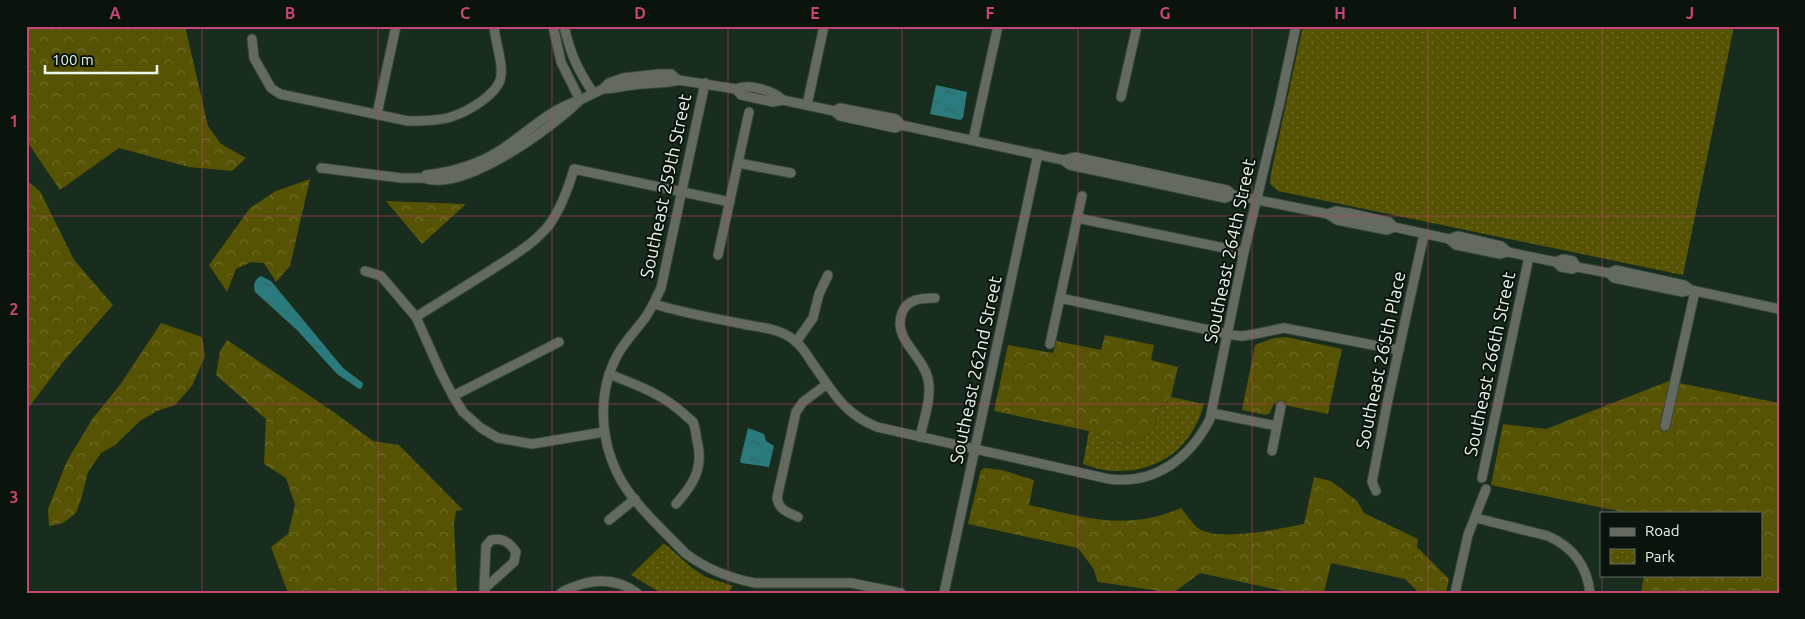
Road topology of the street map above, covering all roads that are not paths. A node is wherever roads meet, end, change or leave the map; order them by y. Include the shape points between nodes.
1 (396, 26) edge
2 (494, 26) edge
3 (553, 26) edge
4 (564, 26) edge
5 (824, 26) edge
6 (998, 26) edge
7 (1137, 26) edge
8 (1296, 26) edge
9 (252, 39) dead end
10 (705, 83) junction
11 (593, 93) junction
12 (1121, 97) dead end
13 (580, 100) junction
14 (807, 105) junction
15 (749, 112) dead end
16 (377, 114) junction
17 (973, 140) junction
18 (1038, 154) junction
19 (738, 162) junction
20 (321, 168) dead end
21 (791, 173) dead end
22 (681, 191) junction
23 (1082, 196) dead end
24 (1256, 200) junction
25 (730, 202) junction
26 (1077, 218) junction
27 (1424, 234) junction
28 (1244, 252) junction
29 (718, 255) dead end
30 (1529, 257) junction
31 (365, 271) dead end
32 (828, 275) dead end
33 (1693, 291) junction
34 (934, 298) dead end
35 (1060, 298) junction
36 (654, 304) junction
37 (1779, 309) edge
38 (416, 317) junction
39 (1228, 334) junction
40 (559, 342) dead end
41 (796, 342) junction
42 (1050, 344) dead end
43 (1399, 350) junction
44 (610, 374) junction
45 (827, 384) junction
46 (453, 396) junction
47 (1281, 406) dead end
48 (1212, 413) junction
49 (1277, 426) junction
50 (1665, 426) dead end
51 (604, 432) junction
52 (920, 437) junction
53 (975, 450) junction
54 (1272, 451) dead end
55 (1482, 478) dead end
56 (1486, 489) dead end
57 (1376, 491) dead end
58 (635, 499) junction
59 (676, 504) dead end
60 (798, 517) dead end
61 (1476, 518) junction
62 (609, 520) dead end
63 (485, 591) edge
64 (560, 593) edge
65 (637, 593) edge
66 (901, 593) edge
67 (944, 593) edge
68 (1455, 593) edge
69 (1590, 593) edge

1 - 16 street
2 - 16 street via 502,68 501,80 494,92 452,117 408,121
3 - 13 street via 561,62
4 - 11 street via 576,68
5 - 14 street
6 - 17 street
7 - 12 street
8 - 24 street, Southeast 264th Street
9 - 16 street via 254,58 271,88 280,94
10 - 11 street via 678,80
10 - 14 street via 736,90 741,96
10 - 22 street, Southeast 259th Street
11 - 13 street
13 - 20 street via 514,151 489,165 446,179 431,181
14 - 17 street via 878,115 896,119 901,124
15 - 19 street
17 - 18 street
18 - 24 street via 1063,160 1075,157 1227,190 1233,195
18 - 53 street, Southeast 262nd Street
19 - 21 street
19 - 25 street
22 - 25 street
22 - 36 street, Southeast 259th Street via 665,272
22 - 38 street via 574,170 558,210 538,236
23 - 26 street
24 - 27 street via 1328,214 1336,211 1349,213
24 - 28 street, Southeast 264th Street
25 - 29 street
26 - 28 street
26 - 35 street
27 - 30 street via 1449,239 1458,236 1501,246 1508,252
27 - 43 street, Southeast 265th Place
28 - 39 street, Southeast 264th Street
30 - 33 street via 1556,262 1563,259 1573,261 1577,267 1609,273 1616,270 1684,285
30 - 55 street, Southeast 266th Street
31 - 38 street via 381,276
32 - 41 street via 820,290 813,318
33 - 37 street
33 - 50 street
34 - 52 street via 912,301 903,309 900,324 903,338 927,376 929,399
35 - 39 street
35 - 42 street
36 - 41 street via 775,331
36 - 44 street, Southeast 259th Street via 618,354
38 - 46 street
39 - 43 street via 1242,336 1284,328
39 - 48 street, Southeast 264th Street
40 - 46 street
41 - 45 street, Southeast 264th Street
43 - 57 street, Southeast 265th Place via 1372,482
44 - 51 street, Southeast 259th Street via 604,403
44 - 59 street via 671,402 693,422 699,464 696,478
45 - 52 street, Southeast 264th Street via 839,401 864,422
45 - 60 street via 803,402 794,417 777,498 782,510
46 - 51 street via 463,412 481,428 498,438 514,442 546,443
47 - 49 street
48 - 49 street
48 - 53 street, Southeast 264th Street via 1205,430 1178,460 1140,478 1117,480
49 - 54 street
51 - 58 street, Southeast 259th Street via 622,482
52 - 53 street, Southeast 264th Street
53 - 67 street, Southeast 262nd Street
56 - 61 street
58 - 62 street
58 - 66 street, Southeast 259th Street via 686,553 724,575 755,583 851,583
61 - 68 street via 1468,535
61 - 69 street via 1560,541 1579,558
63 - 63 street via 514,562 516,552 500,539 491,540 486,546
64 - 65 street via 593,581 611,581

